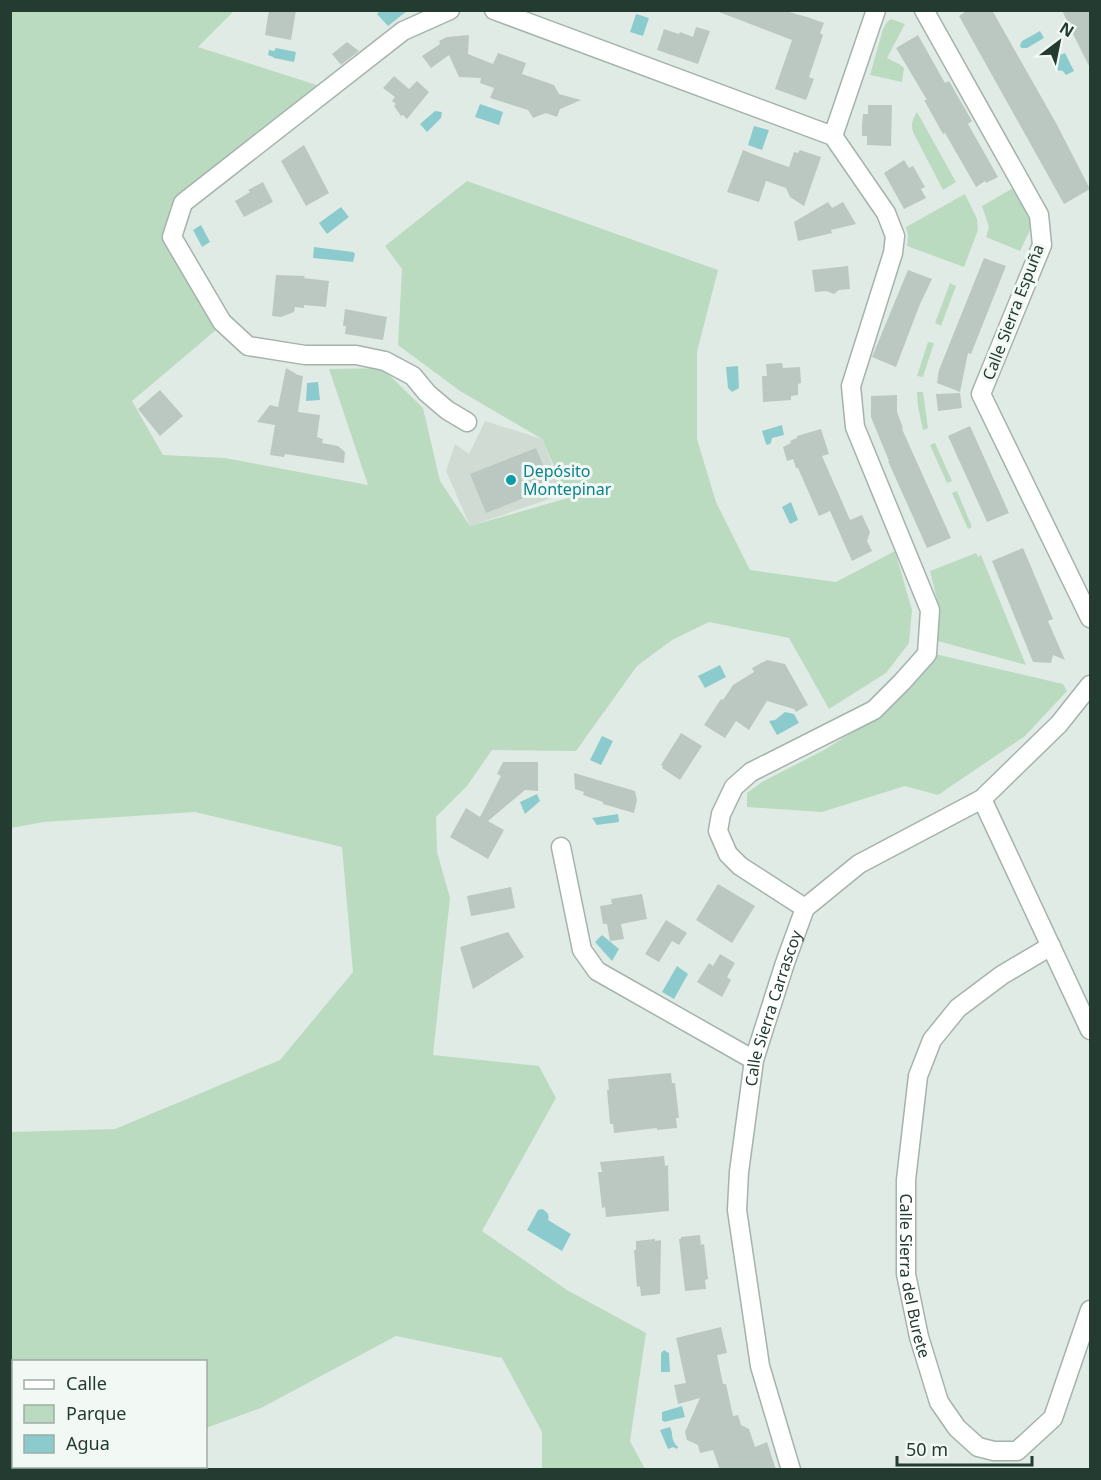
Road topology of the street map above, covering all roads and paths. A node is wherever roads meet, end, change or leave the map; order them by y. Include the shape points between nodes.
1 (450, 10) edge
2 (494, 10) edge
3 (876, 10) edge
4 (924, 10) edge
5 (833, 135) junction
6 (467, 422) dead end
7 (1090, 618) edge
8 (1090, 685) edge
9 (982, 799) junction
10 (561, 847) dead end
11 (805, 908) junction
12 (1051, 946) junction
13 (1090, 1030) edge
14 (754, 1060) junction
15 (1090, 1310) edge
16 (791, 1470) edge

1 - 6 street via 403,31 183,203 171,237 222,322 248,346 385,361 412,376 440,404
2 - 5 street
3 - 5 street
4 - 7 street, Calle Sierra Espuña via 1039,215 1042,245 981,394
5 - 11 street via 886,213 895,236 851,386 855,427 930,610 927,654 874,710 751,772 734,787 721,814 718,831 728,854
8 - 9 street, Calle Sierra Carrascoy via 1059,724
9 - 11 street, Calle Sierra Carrascoy via 859,864
9 - 12 street
10 - 14 street via 582,950 597,971
11 - 14 street, Calle Sierra Carrascoy
12 - 13 street
12 - 15 street, Calle Sierra del Burete via 1002,975 958,1008 932,1040 918,1076 906,1180 906,1274 919,1337 939,1402 957,1428 978,1447 994,1451 1017,1451 1053,1418
14 - 16 street, Calle Sierra Carrascoy via 738,1172 737,1210 760,1366

